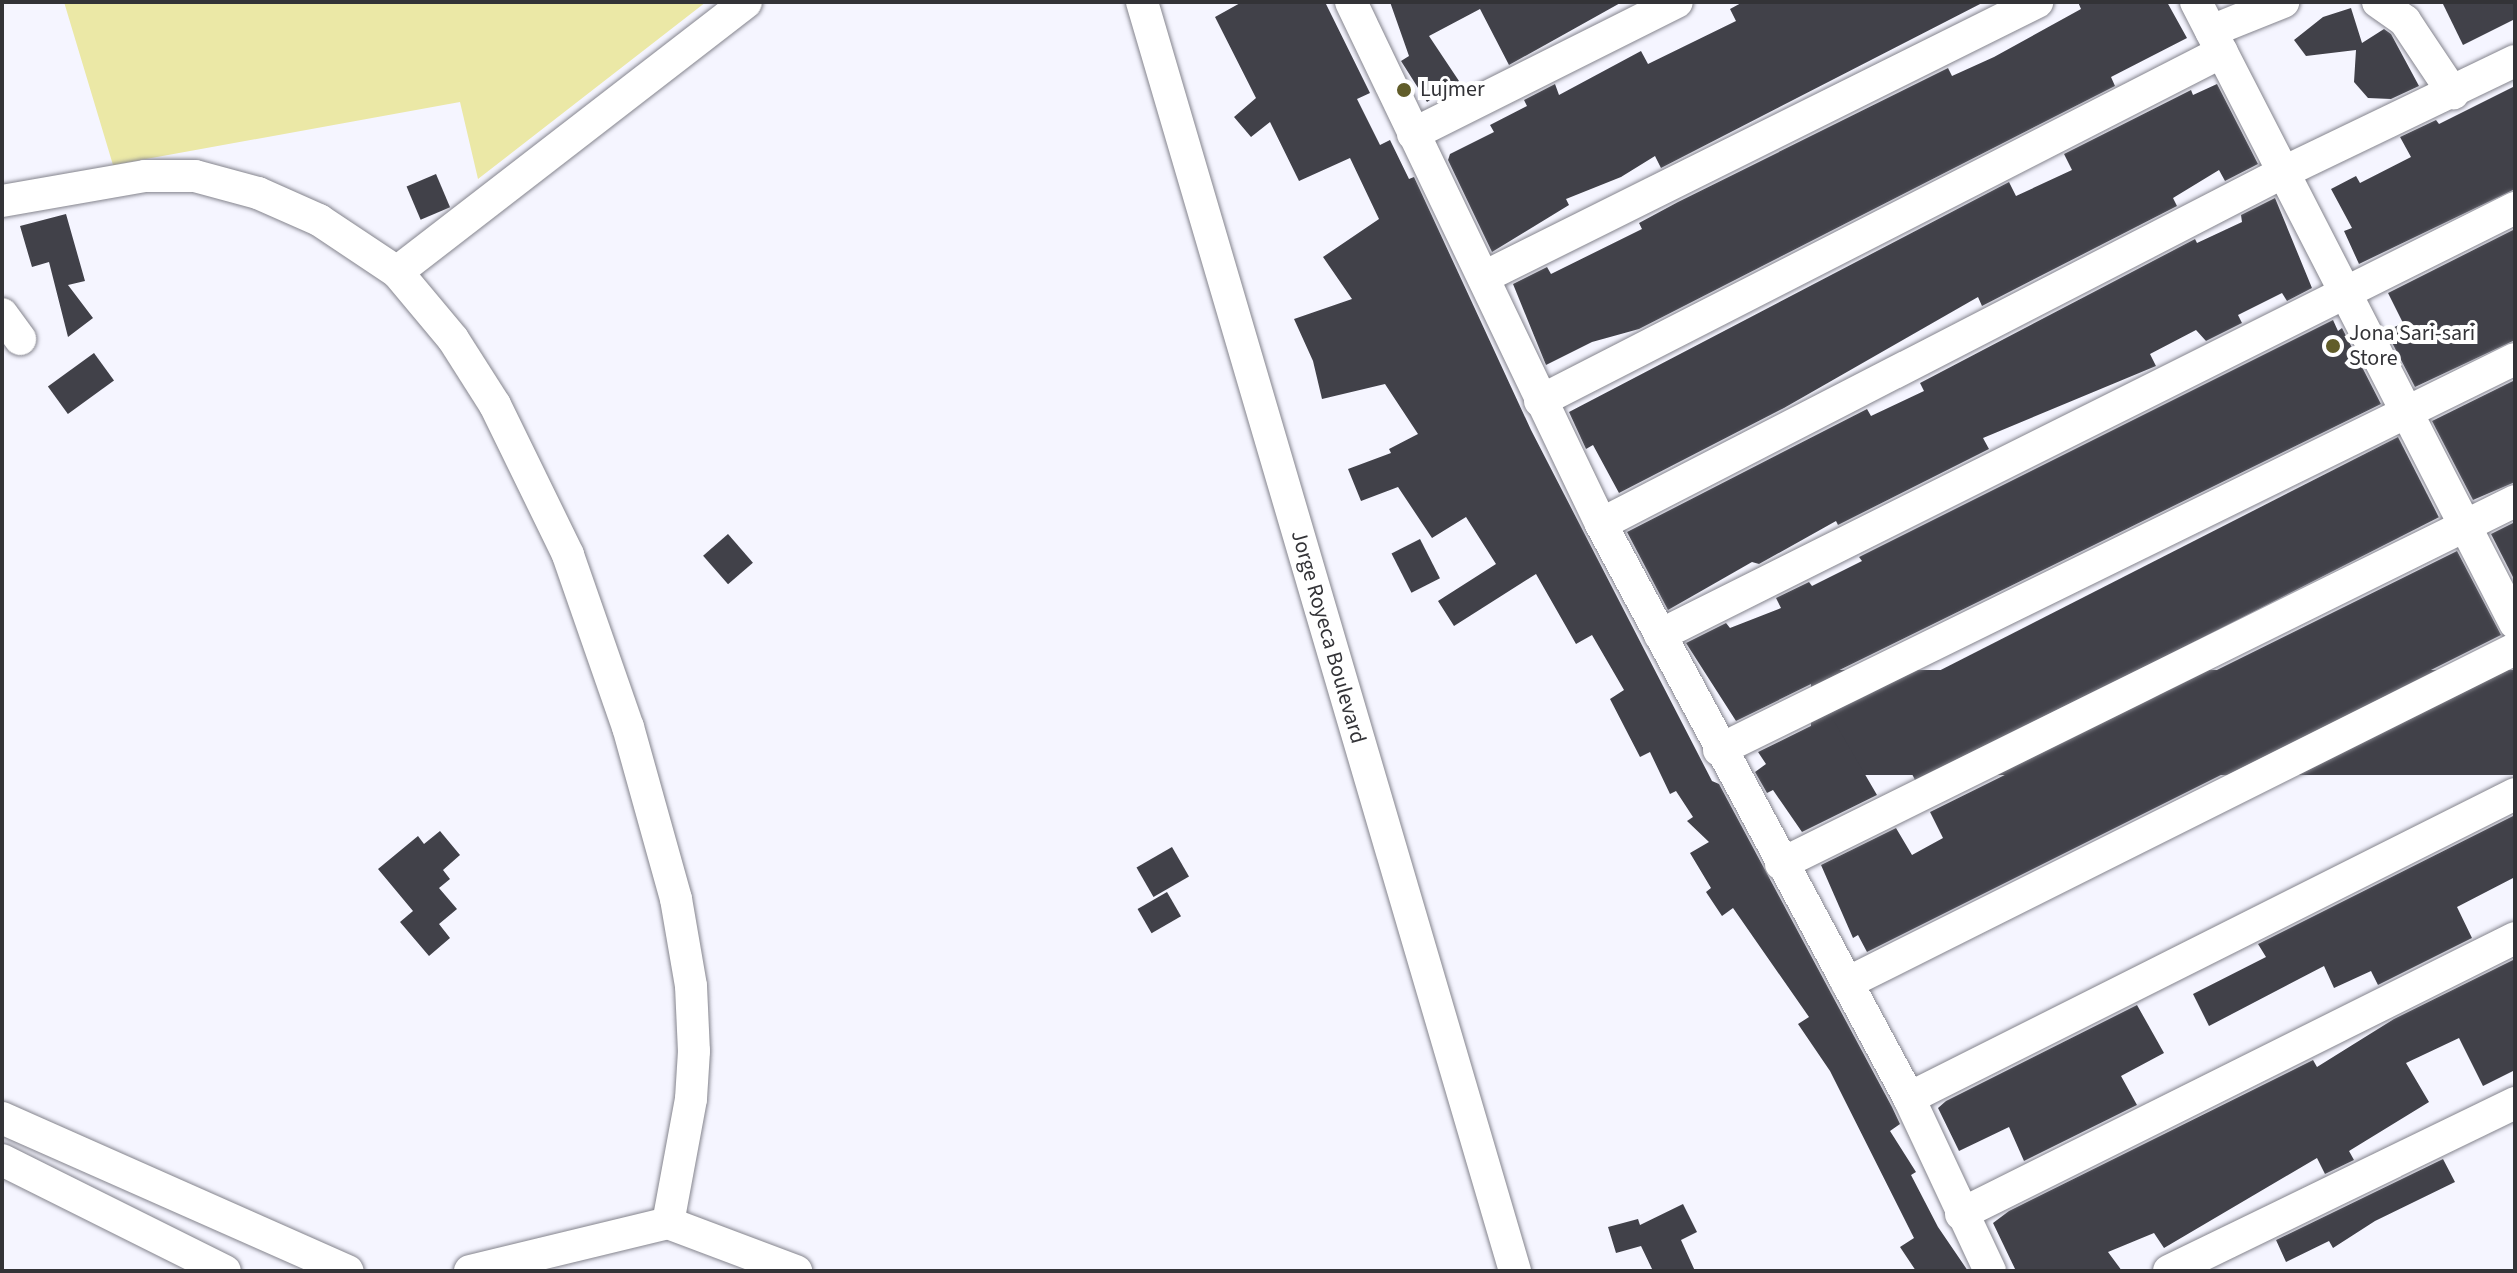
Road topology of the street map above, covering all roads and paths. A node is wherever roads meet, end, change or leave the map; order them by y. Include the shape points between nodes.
1 (746, 2) edge
2 (1142, 2) edge
3 (1351, 2) edge
4 (1677, 2) edge
5 (2037, 2) edge
6 (2196, 2) edge
7 (2283, 2) edge
8 (2378, 2) edge
9 (2216, 42) junction
10 (2515, 61) edge
11 (2453, 93) junction
12 (1413, 134) junction
13 (2284, 172) junction
14 (2, 201) edge
15 (2515, 208) edge
16 (397, 272) junction
17 (1484, 277) junction
18 (2346, 291) junction
19 (2515, 359) edge
20 (1540, 401) junction
21 (2410, 412) junction
22 (2515, 501) edge
23 (1601, 524) junction
24 (2466, 526) junction
25 (2515, 623) edge
26 (1660, 635) junction
27 (2515, 649) edge
28 (1719, 750) junction
29 (2515, 794) edge
30 (1781, 864) junction
31 (2515, 938) edge
32 (1847, 983) junction
33 (1909, 1098) junction
34 (2515, 1103) edge
35 (2, 1118) edge
36 (2, 1160) edge
37 (1961, 1214) junction
38 (668, 1223) junction
39 (1510, 1268) edge
40 (225, 1271) edge
41 (348, 1271) edge
42 (470, 1271) edge
43 (796, 1271) edge
44 (1990, 1271) edge
45 (2169, 1271) edge

1 - 16 street
2 - 39 street, Jorge Royeca Boulevard
3 - 12 street
4 - 12 street
5 - 17 street
6 - 9 street
7 - 9 street
8 - 11 street via 2405,21
9 - 13 street
9 - 20 street
10 - 11 street
11 - 13 street
12 - 17 street
13 - 18 street
13 - 23 street
14 - 16 street via 115,179 195,176 258,193 319,220
15 - 18 street
16 - 38 street via 453,339 523,458 568,555 654,813 691,986 694,1051 691,1099
17 - 20 street
18 - 21 street
18 - 26 street
19 - 21 street
20 - 23 street
21 - 24 street
21 - 28 street
22 - 24 street
23 - 26 street
24 - 25 street
24 - 30 street
26 - 28 street
27 - 32 street
28 - 30 street
29 - 33 street
30 - 32 street
31 - 37 street
32 - 33 street
33 - 37 street
34 - 45 street
35 - 41 street
36 - 40 street
37 - 44 street
38 - 42 street
38 - 43 street

